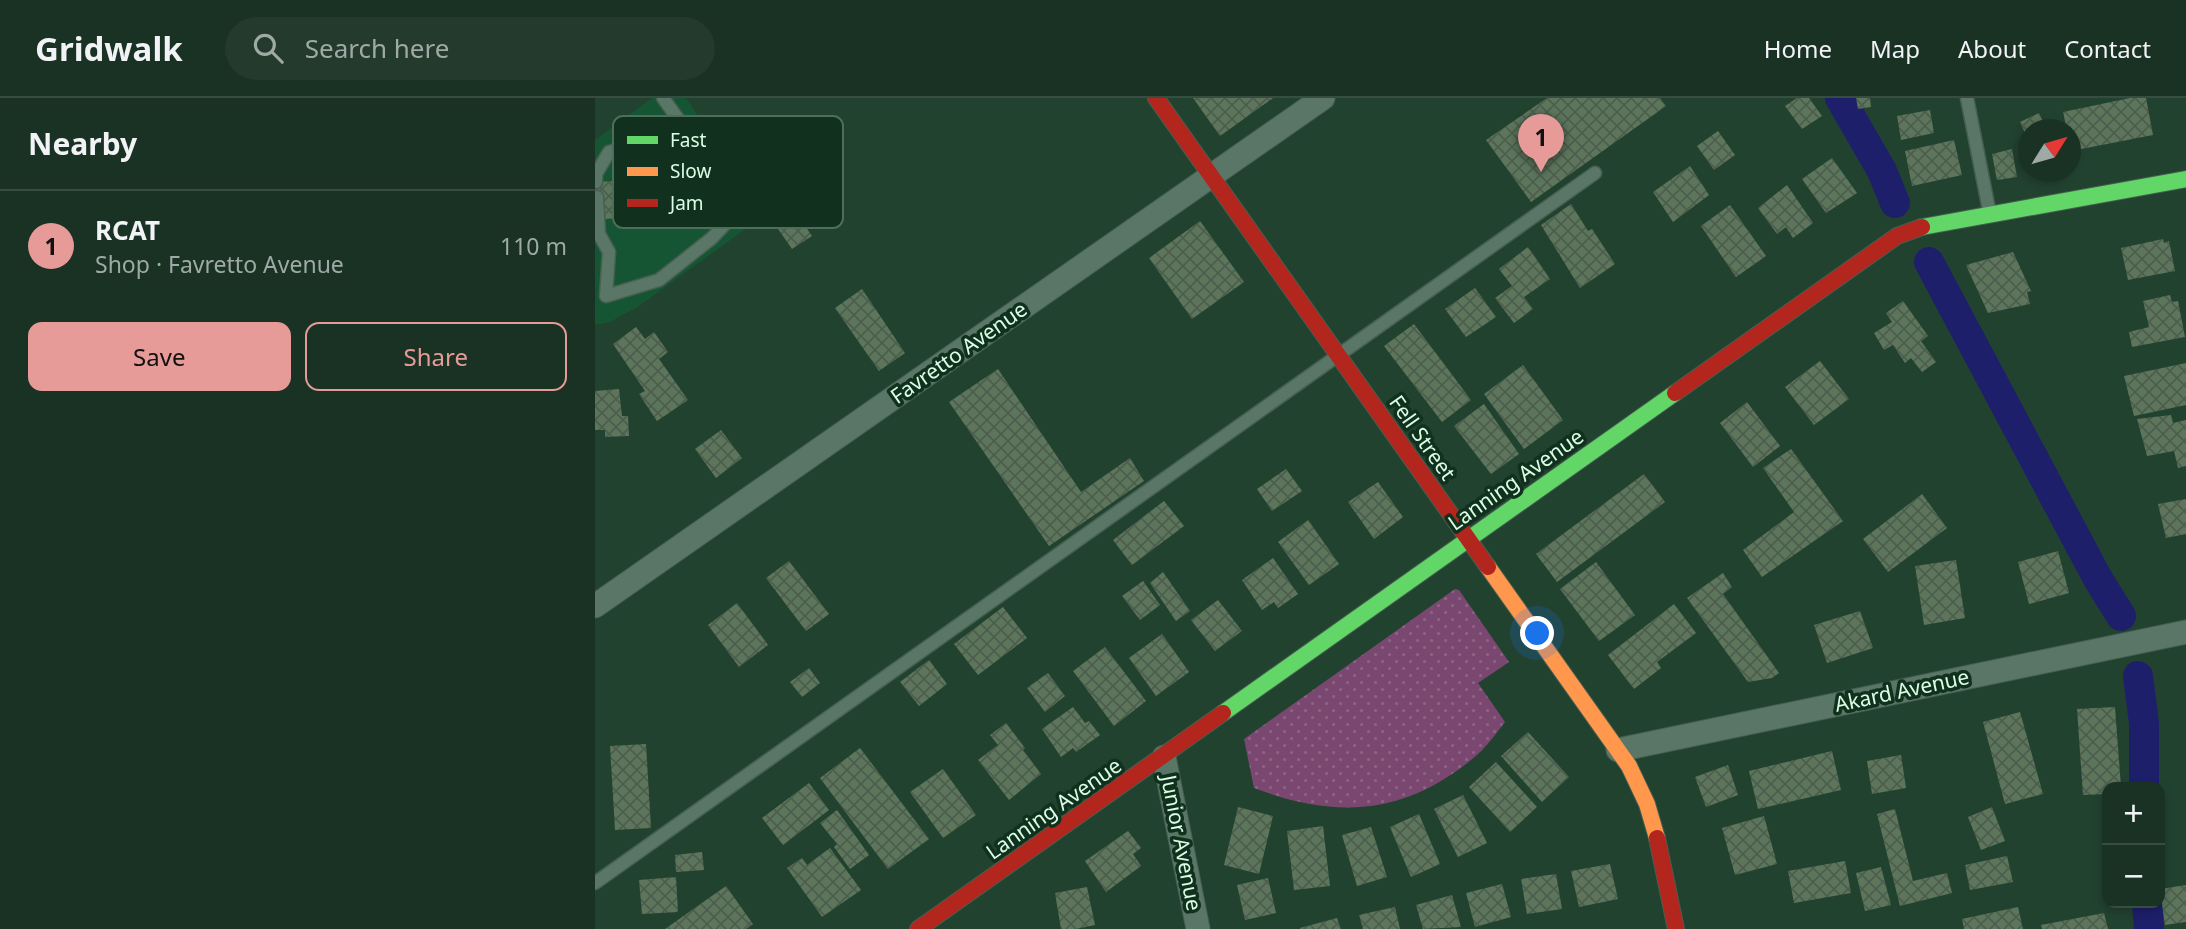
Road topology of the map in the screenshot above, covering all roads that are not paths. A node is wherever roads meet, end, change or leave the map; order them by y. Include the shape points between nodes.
1 (663, 98) edge
2 (1156, 98) edge
3 (1323, 98) edge
4 (1967, 98) edge
5 (676, 116) edge
6 (613, 151) edge
7 (1595, 173) dead end
8 (1213, 177) junction
9 (2186, 179) edge
10 (596, 182) edge
11 (597, 197) dead end
12 (1991, 215) junction
13 (721, 228) edge
14 (601, 296) edge
15 (1338, 357) junction
16 (1468, 539) junction
17 (595, 606) edge
18 (2186, 632) edge
19 (1618, 750) junction
20 (1164, 757) junction
21 (595, 883) edge
22 (918, 929) edge
23 (1198, 929) edge
24 (1675, 929) edge

1 - 5 lane
2 - 8 street, Fell Street
3 - 8 street, Favretto Avenue
4 - 12 lane
6 - 10 lane via 596,174
7 - 15 lane
8 - 15 street, Fell Street
8 - 17 street, Favretto Avenue
9 - 12 street, Lanning Avenue
11 - 14 lane via 599,234 609,252
12 - 16 street, Lanning Avenue via 1897,236
13 - 14 lane via 659,281
15 - 16 street, Fell Street
15 - 21 lane
16 - 19 street, Fell Street
16 - 20 street, Lanning Avenue
18 - 19 street, Akard Avenue
19 - 24 street, Fell Street via 1643,794
20 - 22 street, Lanning Avenue
20 - 23 street, Junior Avenue

